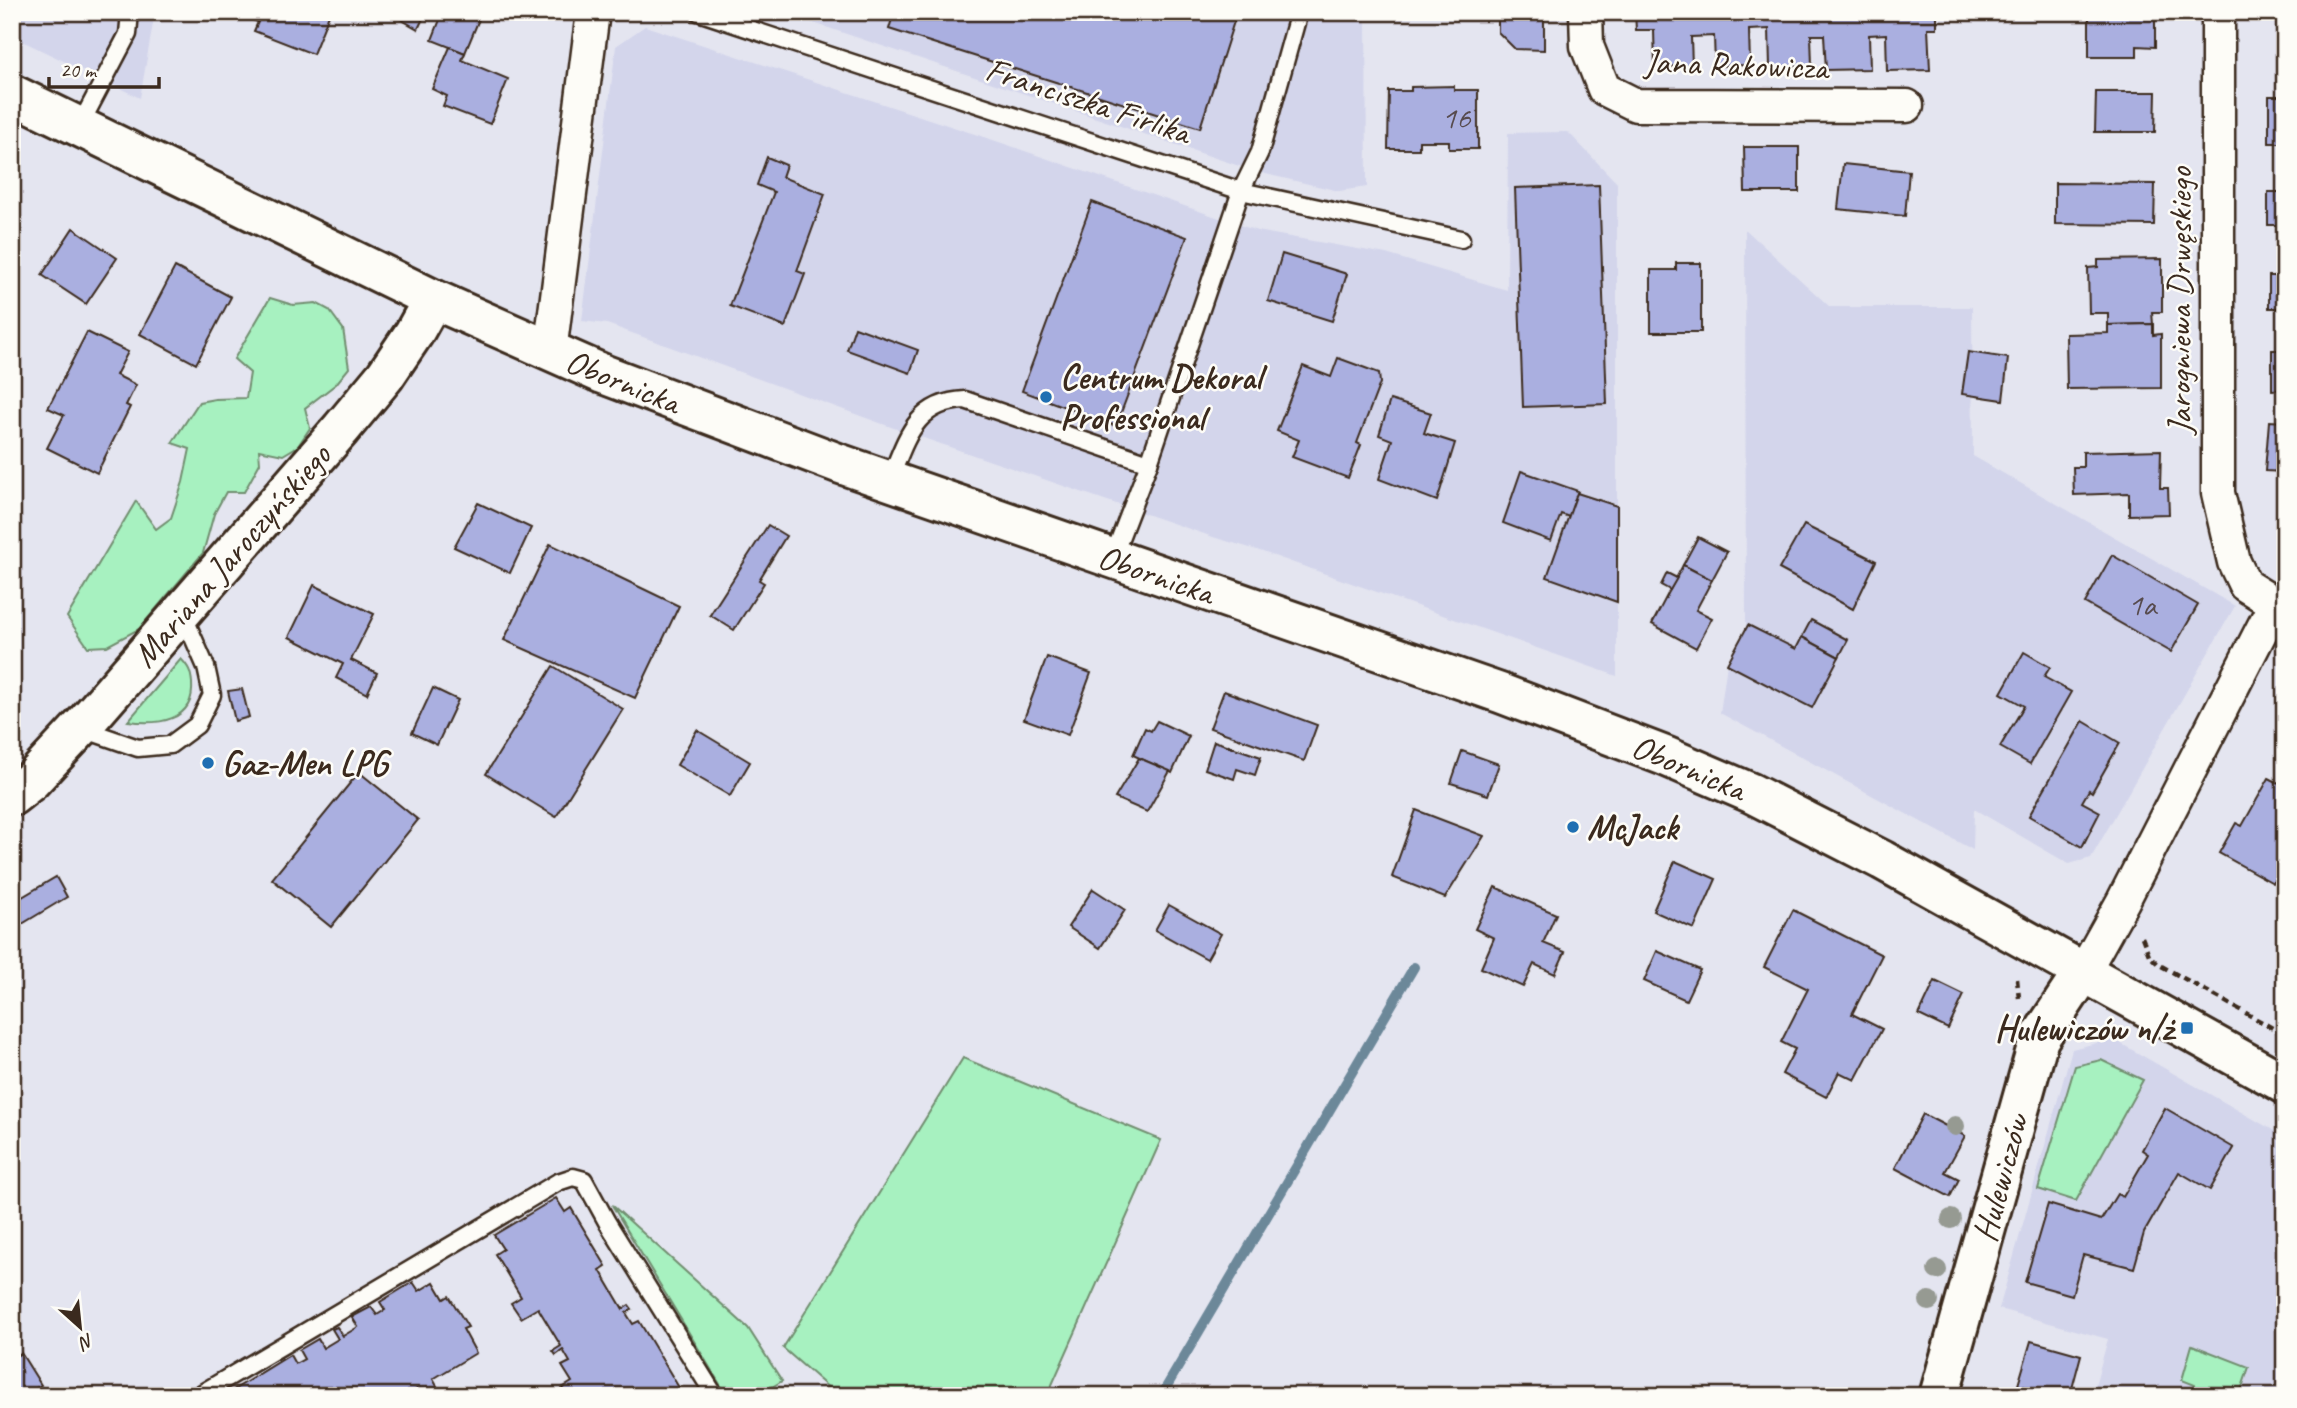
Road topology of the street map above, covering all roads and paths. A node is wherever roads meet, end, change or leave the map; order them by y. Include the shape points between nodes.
1 (130, 12) edge
2 (593, 12) edge
3 (698, 12) edge
4 (1299, 12) edge
5 (1586, 12) edge
6 (2218, 12) edge
7 (12, 94) edge
8 (1907, 106) dead end
9 (79, 127) junction
10 (1241, 191) junction
11 (1461, 239) dead end
12 (433, 299) junction
13 (550, 352) junction
14 (1149, 463) junction
15 (888, 481) junction
16 (1112, 559) junction
17 (2280, 607) edge
18 (182, 612) junction
19 (80, 728) junction
20 (12, 796) edge
21 (2141, 932) dead end
22 (2084, 971) junction
23 (2285, 1035) edge
24 (2285, 1084) edge
25 (197, 1396) edge
26 (712, 1396) edge
27 (1939, 1396) edge

1 - 9 lane via 128,34
2 - 13 street
3 - 10 lane, Franciszka Firlika
4 - 10 lane via 1260,152
5 - 8 street, Jana Rakowicza via 1587,46 1604,89 1636,105
6 - 17 street, Jarogniewa Drwęskiego via 2218,493 2234,562 2245,585
7 - 9 main road, Obornicka
9 - 12 main road, Obornicka
10 - 11 lane, Franciszka Firlika
10 - 14 lane
12 - 13 main road, Obornicka
12 - 18 main road, Mariana Jaroczyńskiego via 385,376
13 - 15 main road, Obornicka via 694,411
14 - 15 lane via 965,400 949,400 922,416
14 - 16 lane
15 - 16 main road, Obornicka
16 - 22 main road, Obornicka via 1500,693 1665,756 1870,853
17 - 22 street
18 - 19 main road, Mariana Jaroczyńskiego
18 - 19 lane via 206,667 212,695 197,725 170,745 138,748
19 - 20 main road, Mariana Jaroczyńskiego via 32,781
21 - 23 path via 2149,955 2158,964
22 - 24 main road, Obornicka
22 - 27 main road, Hulewiczów via 2039,1039
25 - 26 lane via 573,1177 584,1180

